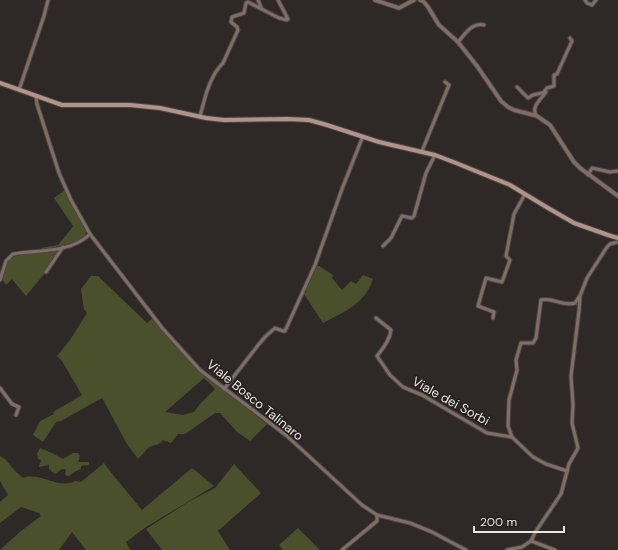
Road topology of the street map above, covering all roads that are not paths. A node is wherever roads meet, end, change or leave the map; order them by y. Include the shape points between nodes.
1 (48, 0) edge
2 (258, 0) edge
3 (278, 0) edge
4 (375, 0) edge
5 (414, 0) edge
6 (421, 0) edge
7 (585, 0) edge
8 (596, 0) edge
9 (259, 7) junction
10 (484, 25) dead end
11 (570, 38) dead end
12 (458, 42) junction
13 (445, 82) dead end
14 (0, 84) edge
15 (517, 87) dead end
16 (19, 90) junction
17 (543, 93) junction
18 (36, 97) junction
19 (536, 115) junction
20 (200, 116) junction
21 (363, 136) junction
22 (422, 151) junction
23 (435, 155) junction
24 (618, 172) edge
25 (588, 175) junction
26 (525, 194) junction
27 (618, 196) edge
28 (90, 234) junction
29 (618, 238) edge
30 (618, 242) edge
31 (383, 246) dead end
32 (63, 247) junction
33 (46, 272) dead end
34 (0, 280) edge
35 (580, 296) junction
36 (376, 318) dead end
37 (493, 318) dead end
38 (0, 388) edge
39 (224, 389) junction
40 (16, 415) dead end
41 (512, 437) junction
42 (567, 471) junction
43 (377, 515) junction
44 (531, 541) junction
45 (342, 550) edge
46 (466, 550) edge
47 (507, 550) edge
48 (555, 550) edge

1 - 16 street
2 - 9 street
3 - 9 street via 287,20
4 - 5 street via 399,8
6 - 12 street via 439,25
7 - 8 street via 592,5
9 - 20 street via 248,2 244,13 231,19 238,30 212,81
10 - 12 street via 471,27
11 - 17 street via 572,41 557,74 554,75 554,86 547,88
12 - 19 street via 501,101 514,110
13 - 22 street via 449,85
14 - 16 main road
15 - 17 street via 528,98
16 - 18 main road
17 - 19 street via 546,92 534,108
18 - 20 main road via 62,105 160,108
18 - 28 street, Viale Bosco Talinaro via 59,173
19 - 25 street via 550,126 574,162
20 - 21 main road via 224,120 309,120
21 - 22 main road via 402,148
21 - 39 street via 316,265 285,331 276,328 266,336
22 - 23 main road
23 - 26 main road via 510,184
23 - 31 street via 424,178 414,216 412,218 402,215 391,238
24 - 25 street via 592,168
25 - 27 street
26 - 29 main road via 574,223
26 - 37 street via 514,214 506,256 510,260 502,282 486,278 478,306 494,312
28 - 32 street via 84,240
28 - 39 street, Viale Bosco Talinaro via 163,329 200,370
30 - 35 street via 607,247 587,278
32 - 33 street
32 - 34 street via 13,254 6,261
35 - 41 street via 571,304 541,300 536,338 533,343 521,343 516,360 509,400 508,426
35 - 42 street via 571,376 572,423 578,448
36 - 41 street, Viale dei Sorbi via 391,330 377,356 390,375 403,387 422,395 487,433
38 - 40 street via 12,404 19,408
39 - 43 street, Viale Bosco Talinaro via 287,436 362,505
41 - 42 street via 533,457
42 - 44 street via 561,494
43 - 45 street via 377,521
43 - 46 street, Viale Bosco Talinaro via 410,523
44 - 47 street via 522,547
44 - 48 street

